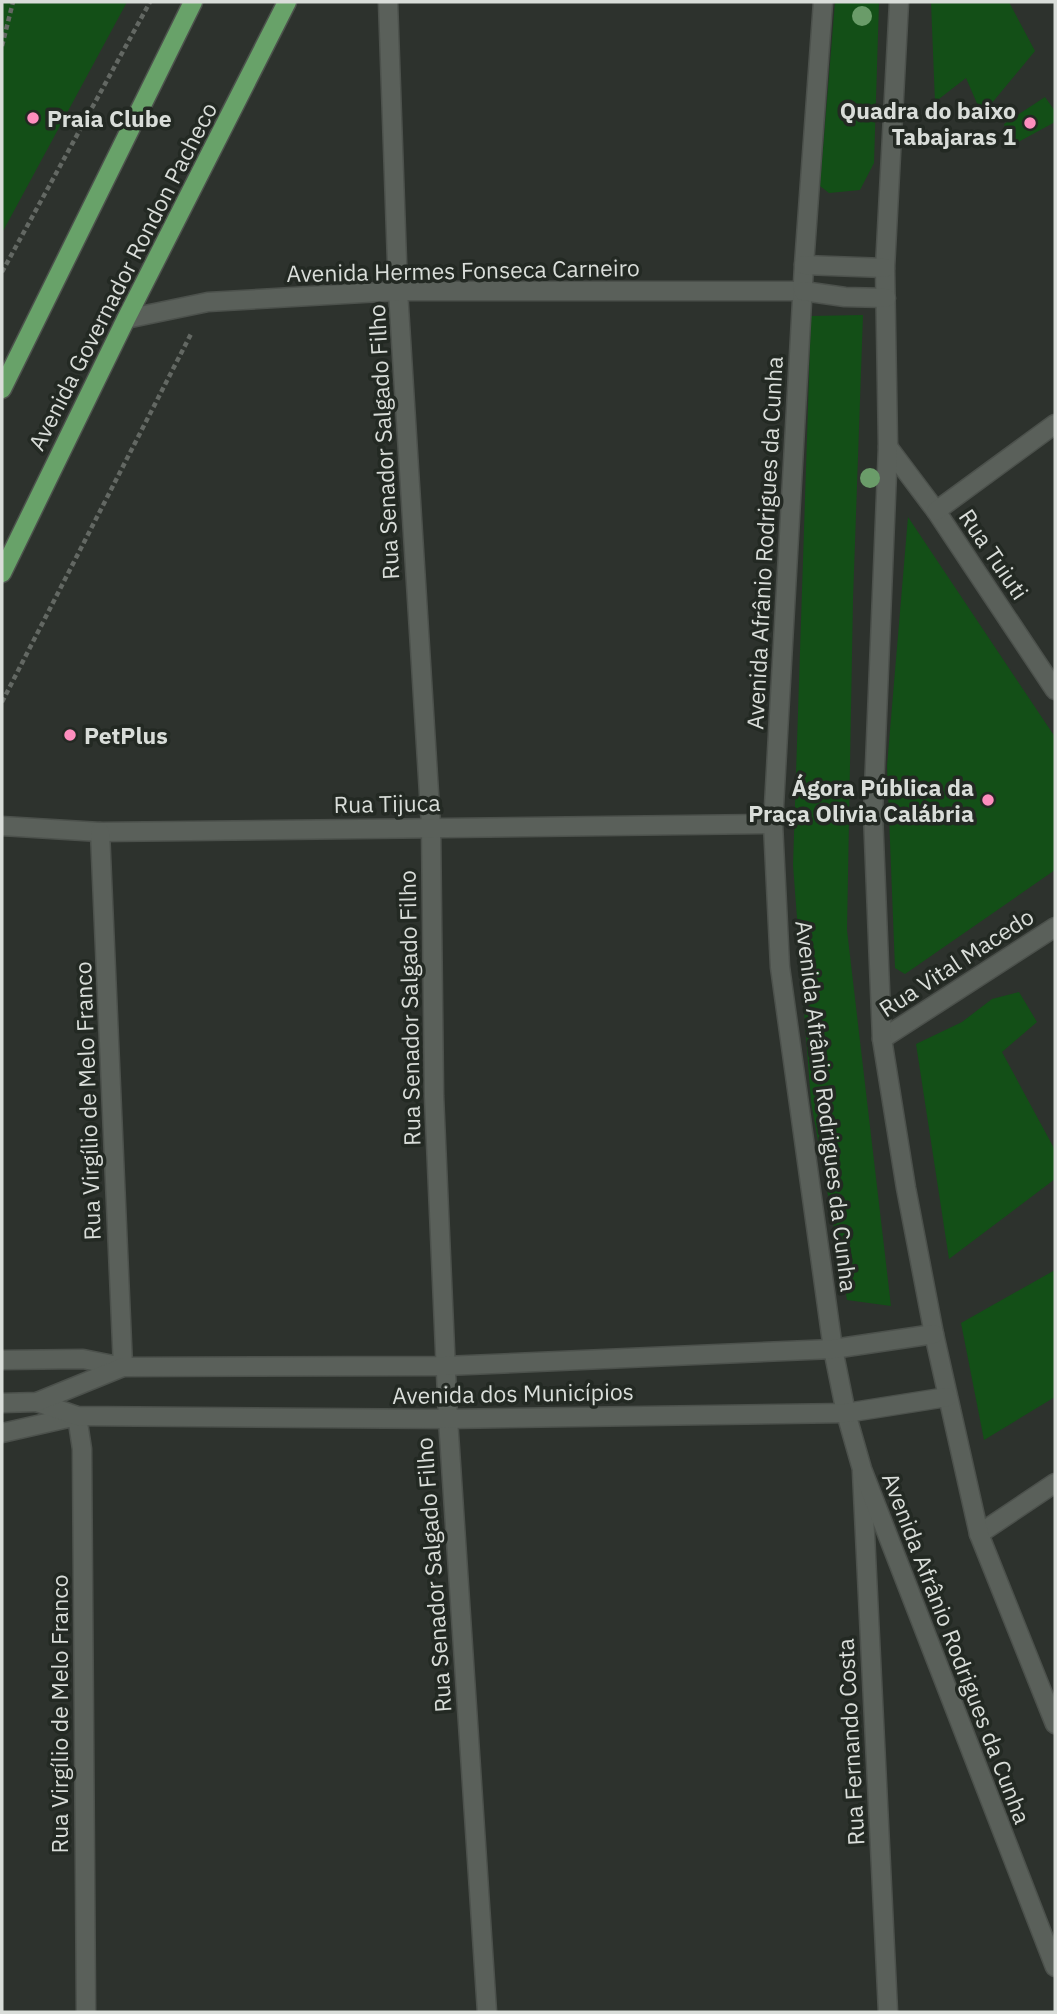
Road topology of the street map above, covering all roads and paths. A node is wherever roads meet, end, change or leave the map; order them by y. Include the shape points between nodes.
1 (13, 2) edge
2 (150, 2) edge
3 (193, 2) edge
4 (287, 2) edge
5 (388, 2) edge
6 (823, 2) edge
7 (899, 2) edge
8 (2, 46) edge
9 (804, 265) junction
10 (885, 268) junction
11 (2, 272) edge
12 (398, 290) junction
13 (803, 291) junction
14 (886, 298) junction
15 (208, 302) junction
16 (126, 319) junction
17 (2, 389) edge
18 (1055, 424) edge
19 (888, 447) junction
20 (936, 510) junction
21 (2, 573) edge
22 (1055, 690) edge
23 (2, 702) edge
24 (773, 824) junction
25 (2, 826) edge
26 (431, 826) junction
27 (100, 832) junction
28 (1055, 927) edge
29 (883, 1039) junction
30 (934, 1334) junction
31 (833, 1349) junction
32 (2, 1360) edge
33 (446, 1366) junction
34 (123, 1367) junction
35 (947, 1396) junction
36 (37, 1402) junction
37 (2, 1403) edge
38 (845, 1413) junction
39 (77, 1416) junction
40 (448, 1419) junction
41 (2, 1433) edge
42 (862, 1469) junction
43 (1055, 1483) edge
44 (979, 1534) junction
45 (1055, 1724) edge
46 (1055, 1968) edge
47 (86, 2012) edge
48 (487, 2012) edge
49 (888, 2012) edge

1 - 8 path
2 - 11 path
3 - 17 main road
4 - 16 main road, Avenida Governador Rondon Pacheco
5 - 12 street, Rua Senador Salgado Filho
6 - 9 street, Avenida Afrânio Rodrigues da Cunha
7 - 10 street
9 - 10 street
9 - 13 street, Avenida Afrânio Rodrigues da Cunha
10 - 14 street
12 - 13 street, Avenida Hermes Fonseca Carneiro
12 - 15 street, Avenida Hermes Fonseca Carneiro
12 - 26 street, Rua Senador Salgado Filho
13 - 14 street, Avenida Hermes Fonseca Carneiro
13 - 24 street, Avenida Afrânio Rodrigues da Cunha
14 - 19 street
15 - 16 street, Avenida Hermes Fonseca Carneiro
15 - 23 path
16 - 21 main road, Avenida Governador Rondon Pacheco
18 - 20 street
19 - 20 street, Rua Tuiuti
19 - 29 street via 873,814
20 - 22 street, Rua Tuiuti
24 - 26 street, Rua Tijuca
24 - 31 street, Avenida Afrânio Rodrigues da Cunha via 780,967
25 - 27 street, Rua Tijuca
26 - 27 street, Rua Tijuca
26 - 33 street, Rua Senador Salgado Filho via 433,1096
27 - 34 street, Rua Virgílio de Melo Franco
28 - 29 street, Rua Vital Macedo
29 - 30 street
30 - 31 street, Avenida dos Municípios
30 - 35 street
31 - 33 street, Avenida dos Municípios
31 - 38 street, Avenida Afrânio Rodrigues da Cunha
32 - 34 street, Avenida dos Municípios via 83,1359
33 - 34 street, Avenida dos Municípios
33 - 40 street, Rua Senador Salgado Filho
34 - 36 street, Avenida dos Municípios
35 - 38 street, Avenida dos Municípios
35 - 44 street
36 - 37 street
36 - 39 street, Avenida dos Municípios
38 - 40 street, Avenida dos Municípios
38 - 42 street, Avenida Afrânio Rodrigues da Cunha
39 - 40 street, Avenida dos Municípios
39 - 41 street, Avenida dos Municípios
39 - 47 street, Rua Virgílio de Melo Franco via 82,1449
40 - 48 street, Rua Senador Salgado Filho
42 - 46 street, Avenida Afrânio Rodrigues da Cunha
42 - 49 street, Rua Fernando Costa
43 - 44 street
44 - 45 street

